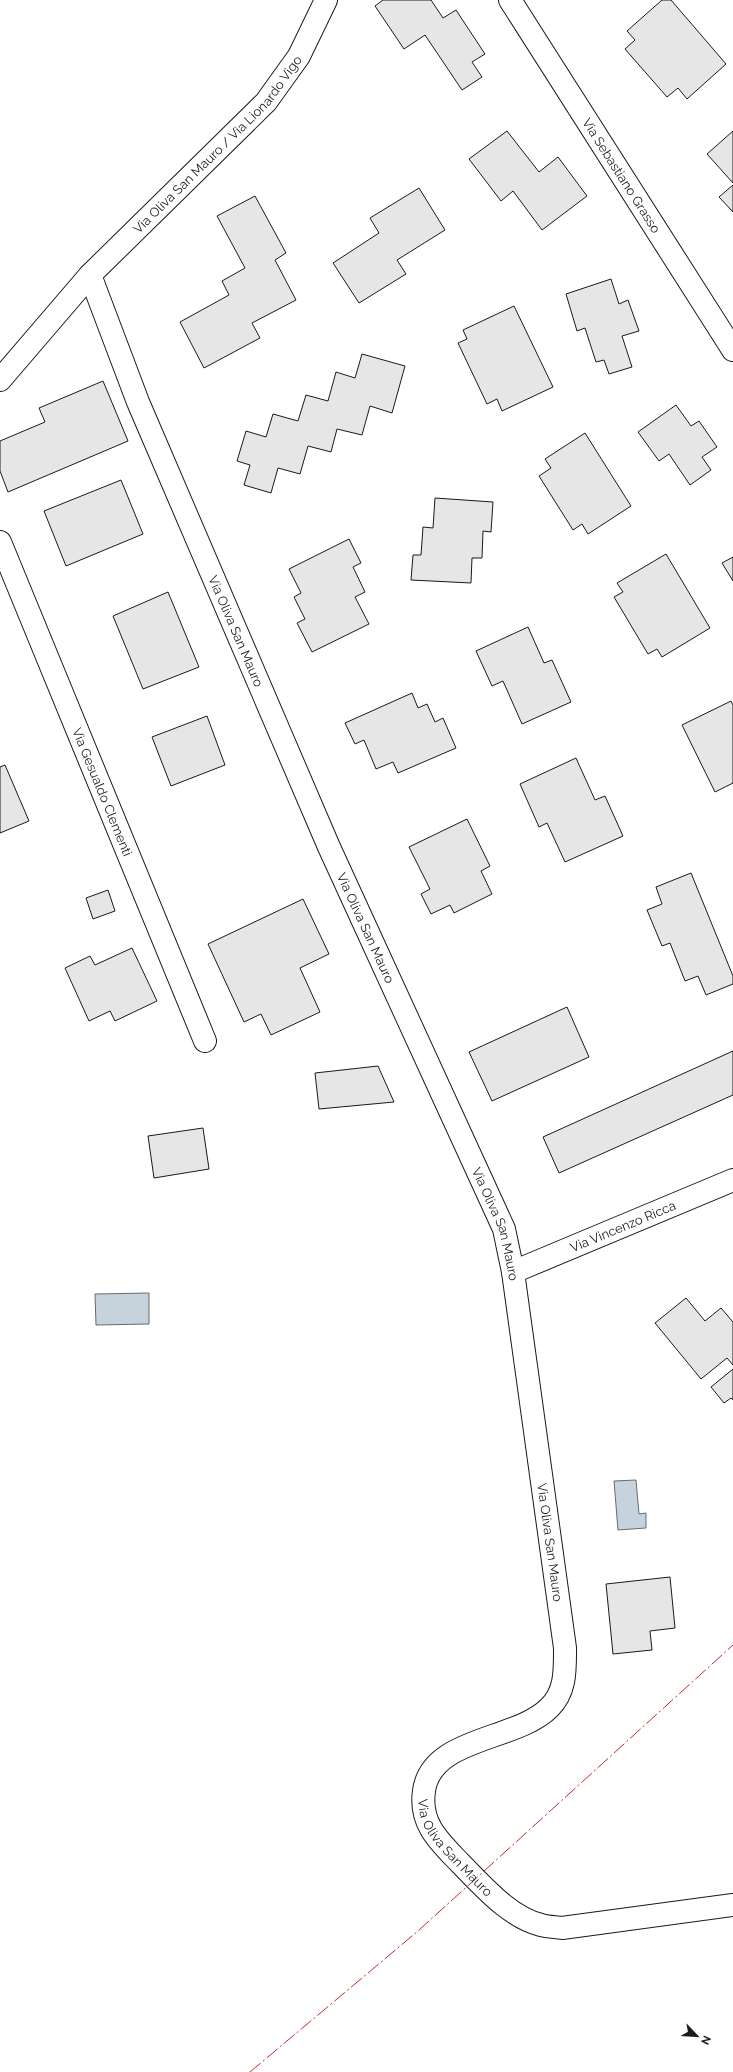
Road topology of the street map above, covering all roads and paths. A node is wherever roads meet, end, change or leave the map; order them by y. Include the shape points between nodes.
1 (326, 0) edge
2 (510, 0) edge
3 (90, 275) junction
4 (733, 350) edge
5 (0, 380) edge
6 (0, 542) edge
7 (205, 1041) dead end
8 (733, 1180) edge
9 (513, 1272) junction
10 (733, 1905) edge

1 - 3 street, Via Oliva San Mauro / Via Lionardo Vigo via 299,56 266,102
2 - 4 street, Via Sebastiano Grasso
3 - 5 street, Via Oliva San Mauro / Via Lionardo Vigo
3 - 9 street, Via Oliva San Mauro via 138,402 329,847 504,1229
6 - 7 street, Via Gesualdo Clementi
8 - 9 street, Via Vincenzo Ricca
9 - 10 street, Via Oliva San Mauro via 564,1648 564,1679 559,1695 550,1708 534,1719 447,1756 431,1770 425,1784 425,1818 434,1836 488,1892 518,1915 540,1925 562,1928

